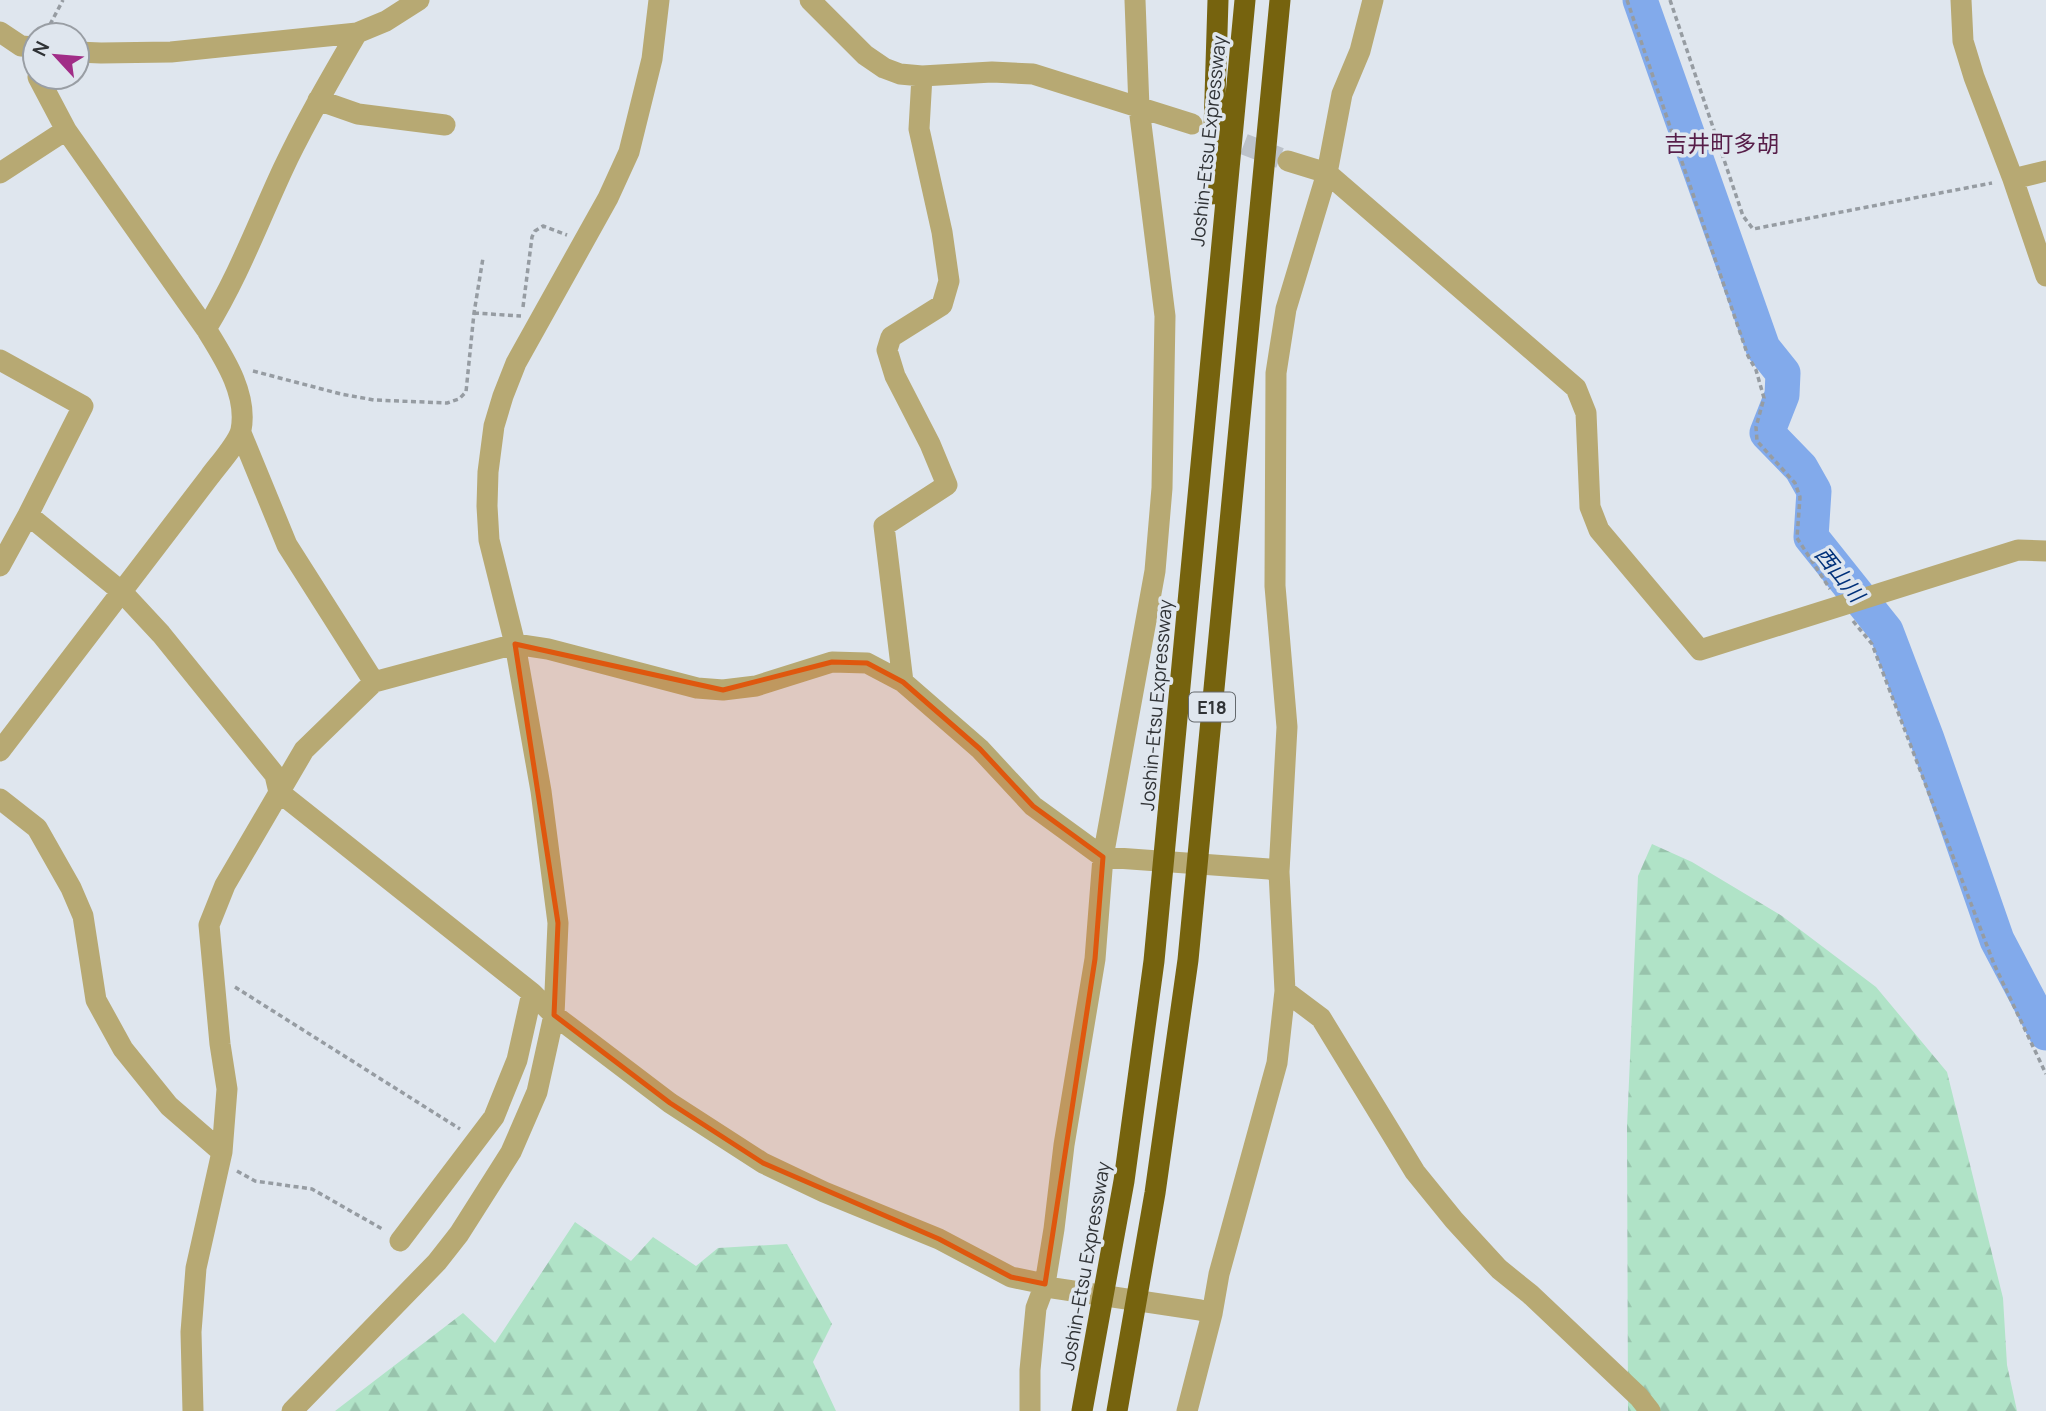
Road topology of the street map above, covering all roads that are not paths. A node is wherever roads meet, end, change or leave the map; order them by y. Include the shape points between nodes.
1 (419, 0) edge
2 (659, 0) edge
3 (810, 0) edge
4 (1135, 0) edge
5 (1218, 0) edge
6 (1245, 0) edge
7 (1279, 0) edge
8 (1292, 0) edge
9 (1373, 0) edge
10 (1961, 0) edge
11 (0, 32) edge
12 (357, 33) junction
13 (21, 43) edge
14 (91, 52) edge
15 (922, 76) junction
16 (45, 91) edge
17 (318, 100) junction
18 (1139, 108) junction
19 (1192, 124) tunnel mouth
20 (445, 125) dead end
21 (66, 130) junction
22 (1289, 161) tunnel mouth
23 (2046, 171) edge
24 (0, 173) edge
25 (1327, 173) junction
26 (2013, 179) junction
27 (1257, 239) junction
28 (2046, 276) edge
29 (206, 329) junction
30 (0, 360) edge
31 (1204, 420) junction
32 (241, 433) junction
33 (28, 515) junction
34 (2046, 551) edge
35 (0, 566) edge
36 (122, 592) junction
37 (515, 644) junction
38 (374, 682) junction
39 (903, 682) junction
40 (0, 751) edge
41 (279, 792) junction
42 (0, 799) edge
43 (1102, 857) junction
44 (1274, 871) junction
45 (1286, 991) junction
46 (532, 993) junction
47 (554, 1015) junction
48 (222, 1152) junction
49 (400, 1241) road end
50 (1049, 1286) junction
51 (1206, 1312) junction
52 (193, 1411) edge
53 (292, 1411) edge
54 (1030, 1411) edge
55 (1082, 1411) edge
56 (1117, 1411) edge
57 (1187, 1411) edge
58 (1650, 1411) edge

1 - 12 street
2 - 37 street via 652,59 629,152 584,241 531,316 494,426 488,472 489,540
3 - 15 street via 884,68
4 - 18 street
5 - 31 highway
6 - 31 highway, Joshin-Etsu Expressway / E18
7 - 27 highway, E18
8 - 27 highway
9 - 25 street via 1360,51 1342,94
10 - 26 street via 1963,41
11 - 13 street
12 - 14 street via 171,52
12 - 17 street
15 - 18 street via 1032,74
15 - 39 street via 919,129 949,281 942,305 891,337 887,350 947,485 884,526
16 - 21 street
17 - 20 street via 358,114
17 - 29 street via 244,261
18 - 19 street
18 - 43 street via 1165,316 1162,488 1155,571
21 - 24 street
21 - 29 street
22 - 25 street
23 - 26 street
25 - 34 street via 1576,388 1586,413 1590,507 1599,530 1700,650 2018,551
25 - 44 street via 1286,309 1276,373 1275,586 1287,727
26 - 28 street
27 - 56 highway, E18 via 1188,960 1155,1193
29 - 32 street via 239,393
30 - 33 street via 83,406
31 - 55 highway, Joshin-Etsu Expressway / E18 via 1150,988 1124,1181
32 - 36 street
32 - 38 street via 287,545
33 - 35 street
33 - 36 street
36 - 40 street
36 - 41 street via 275,775
37 - 38 street
37 - 39 street via 697,688 757,686 832,662 867,663
37 - 47 street via 558,923
38 - 41 street via 304,750
39 - 43 street via 980,749 1033,806
41 - 46 street
41 - 48 street via 225,885 209,925 227,1089
42 - 48 street via 37,828 71,888 83,916 96,1000 123,1049 169,1106
43 - 44 street
43 - 50 street via 1095,959 1064,1145
44 - 45 street
45 - 51 street via 1277,1063
45 - 58 street via 1321,1018 1415,1172 1454,1220 1499,1269
46 - 47 street
46 - 49 street via 517,1060 494,1117
47 - 50 street via 670,1103 764,1163 939,1239 1012,1278
47 - 53 street via 537,1092 511,1152 459,1234
48 - 52 street via 196,1268 191,1332
50 - 51 street
50 - 54 street via 1036,1308
51 - 57 street

